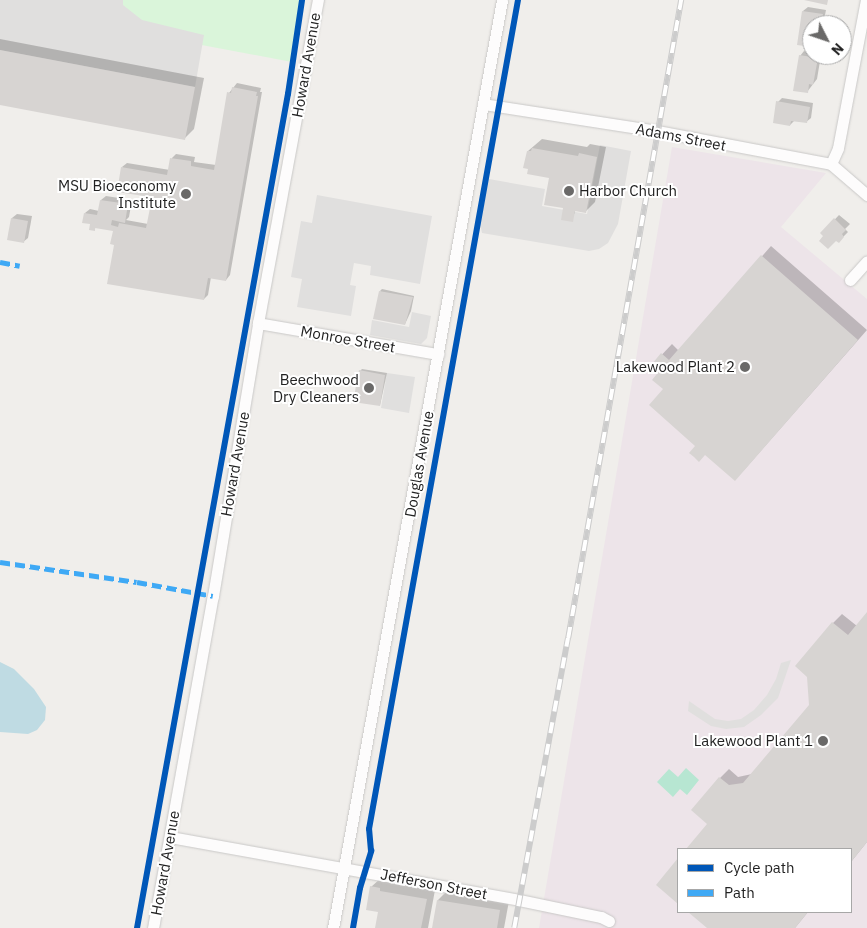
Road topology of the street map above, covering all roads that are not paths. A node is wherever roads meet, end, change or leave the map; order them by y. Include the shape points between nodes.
1 (318, 0) edge
2 (502, 0) edge
3 (866, 0) edge
4 (483, 104) junction
5 (831, 164) junction
6 (867, 195) edge
7 (867, 260) edge
8 (850, 280) dead end
9 (258, 323) junction
10 (438, 354) junction
11 (170, 837) junction
12 (344, 868) junction
13 (608, 922) dead end
14 (153, 928) edge
15 (334, 928) edge

1 - 9 street, Howard Avenue
2 - 4 street, Douglas Avenue
3 - 5 street via 838,148
4 - 5 street, Adams Street via 657,131
4 - 10 street, Douglas Avenue
5 - 6 street, Adams Street
7 - 8 street
9 - 10 street, Monroe Street
9 - 11 street, Howard Avenue
10 - 12 street, Douglas Avenue
11 - 12 street, Jefferson Street
11 - 14 street, Howard Avenue
12 - 13 street, Jefferson Street via 592,915
12 - 15 street, Douglas Avenue

